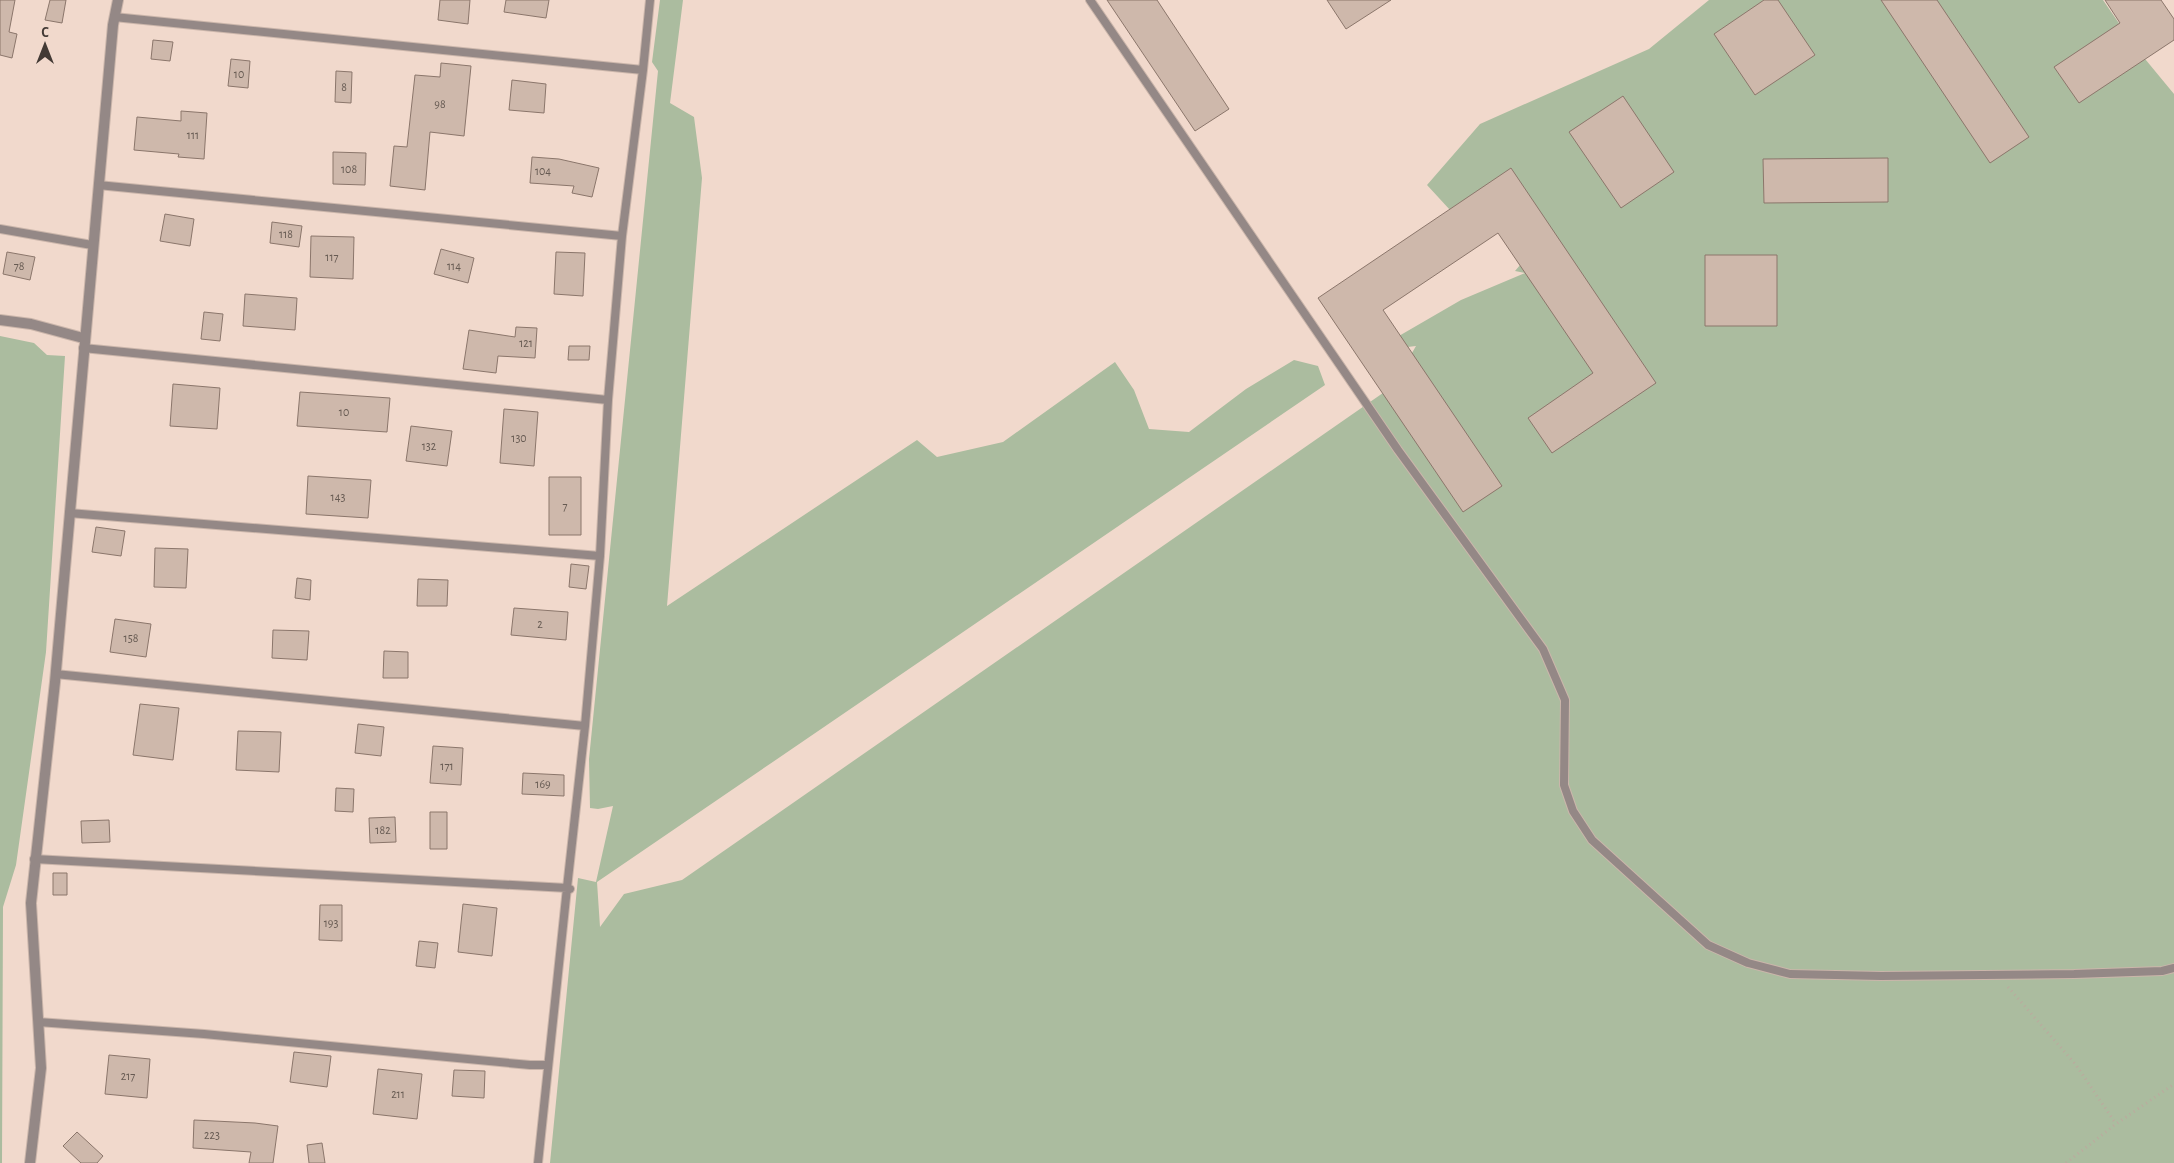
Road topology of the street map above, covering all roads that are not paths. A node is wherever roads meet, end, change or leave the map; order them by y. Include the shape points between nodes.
1 (118, 0) edge
2 (650, 0) edge
3 (1090, 0) edge
4 (114, 17) junction
5 (643, 70) junction
6 (98, 185) junction
7 (0, 229) edge
8 (622, 236) junction
9 (92, 245) junction
10 (0, 320) edge
11 (83, 343) junction
12 (608, 400) junction
13 (69, 513) junction
14 (600, 556) junction
15 (55, 674) junction
16 (585, 726) junction
17 (34, 859) junction
18 (570, 889) junction
19 (2174, 968) edge
20 (38, 1022) junction
21 (548, 1065) junction
22 (30, 1163) edge
23 (538, 1163) edge

1 - 4 street
2 - 5 lane
3 - 19 lane via 1398,450 1543,649 1565,700 1564,785 1573,811 1592,840 1708,945 1748,963 1790,974 1998,975 2162,971
4 - 5 lane
4 - 6 street
5 - 8 lane
6 - 8 lane
6 - 9 street
7 - 9 lane
8 - 12 lane
9 - 11 street
10 - 11 street via 31,324
11 - 12 lane
11 - 13 street
12 - 14 lane
13 - 14 lane
13 - 15 street
14 - 16 lane
15 - 16 lane
15 - 17 street
16 - 18 lane
17 - 18 lane
17 - 20 street via 30,903
18 - 21 lane
20 - 21 lane
20 - 22 street via 41,1068
21 - 23 lane

